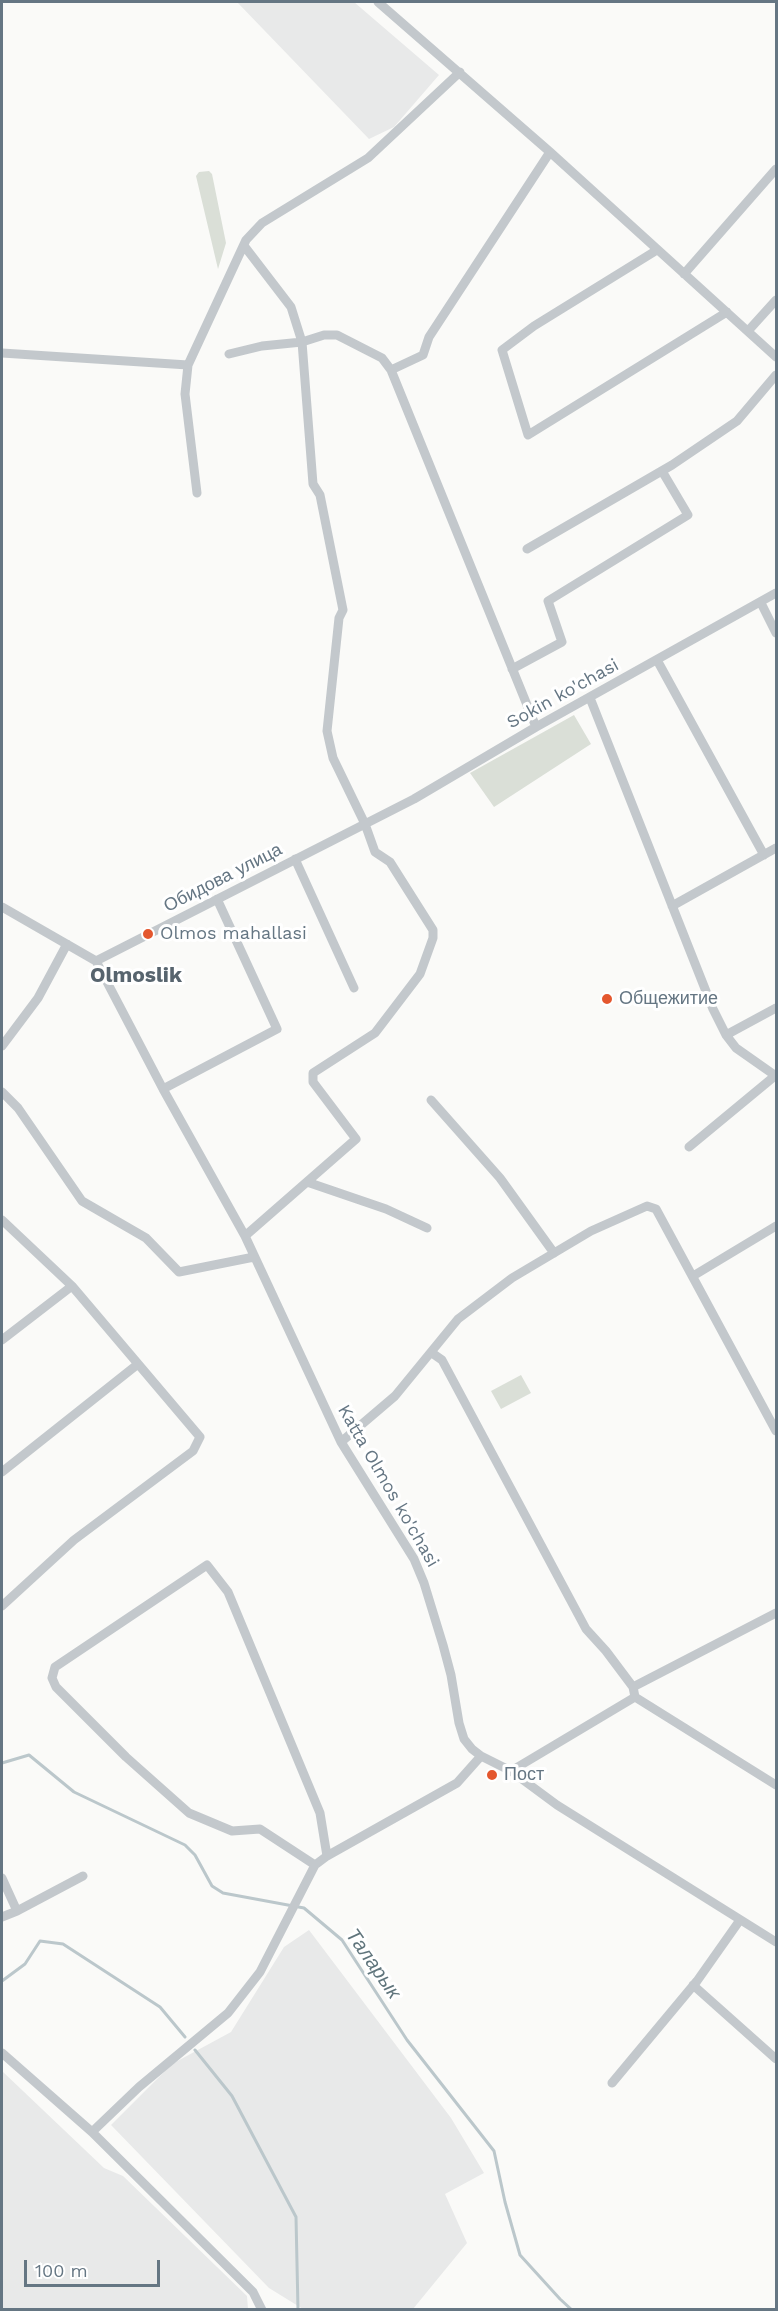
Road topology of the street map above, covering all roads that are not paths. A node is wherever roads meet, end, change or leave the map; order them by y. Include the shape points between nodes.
1 (378, 2) edge
2 (460, 72) junction
3 (550, 152) junction
4 (777, 169) edge
5 (244, 247) junction
6 (657, 250) junction
7 (684, 274) junction
8 (777, 300) edge
9 (727, 312) junction
10 (748, 332) junction
11 (302, 342) junction
12 (2, 353) edge
13 (229, 354) dead end
14 (777, 357) edge
15 (188, 365) junction
16 (391, 370) junction
17 (777, 375) edge
18 (662, 471) junction
19 (197, 493) dead end
20 (527, 549) dead end
21 (777, 593) edge
22 (760, 603) junction
23 (777, 633) edge
24 (657, 660) junction
25 (512, 669) junction
26 (590, 698) junction
27 (536, 727) junction
28 (365, 825) junction
29 (777, 848) edge
30 (764, 855) junction
31 (296, 859) junction
32 (217, 899) junction
33 (672, 906) junction
34 (2, 907) edge
35 (66, 944) junction
36 (96, 961) junction
37 (354, 988) dead end
38 (777, 1008) edge
39 (2, 1029) edge
40 (10, 1034) junction
41 (726, 1035) junction
42 (2, 1046) edge
43 (776, 1076) edge
44 (163, 1089) junction
45 (2, 1092) edge
46 (431, 1100) dead end
47 (689, 1148) dead end
48 (307, 1182) junction
49 (2, 1221) edge
50 (777, 1226) edge
51 (428, 1228) dead end
52 (245, 1236) junction
53 (554, 1253) junction
54 (254, 1257) junction
55 (693, 1276) junction
56 (72, 1286) junction
57 (2, 1340) edge
58 (432, 1353) junction
59 (138, 1364) junction
60 (777, 1431) edge
61 (341, 1442) junction
62 (2, 1472) edge
63 (2, 1606) edge
64 (777, 1613) edge
65 (634, 1692) junction
66 (481, 1756) junction
67 (511, 1771) junction
68 (777, 1785) edge
69 (327, 1856) junction
70 (315, 1865) junction
71 (83, 1876) dead end
72 (2, 1878) edge
73 (17, 1911) junction
74 (2, 1917) edge
75 (740, 1920) junction
76 (777, 1942) edge
77 (693, 1984) junction
78 (2, 2053) edge
79 (777, 2058) edge
80 (612, 2083) dead end
81 (92, 2132) junction
82 (262, 2310) edge

1 - 2 street
2 - 3 street
2 - 5 street via 368,158 262,223
3 - 6 street
3 - 16 street via 429,337 423,355
4 - 7 street
5 - 11 street via 291,307
5 - 15 street
6 - 7 street
6 - 9 street via 502,350 528,435
7 - 9 street
8 - 10 street
9 - 10 street
10 - 14 street
11 - 13 street
11 - 16 street via 337,335 382,358
11 - 28 street via 313,484 320,495 343,610 327,731 333,758
12 - 15 street
15 - 19 street via 185,394
16 - 25 street
17 - 18 street via 737,421
18 - 20 street
18 - 25 street via 688,516 548,601 562,642
21 - 22 street, Sokin ko'chasi
22 - 23 street
22 - 24 street, Sokin ko'chasi
24 - 26 street, Sokin ko'chasi
24 - 30 street
25 - 27 street
26 - 27 street, Sokin ko'chasi
26 - 33 street
27 - 28 street, Sokin ko'chasi
28 - 31 street, Обидова улица
28 - 48 street via 375,852 390,862 433,930 433,938 420,974 375,1033 314,1073 313,1082 356,1139
29 - 30 street
30 - 33 street
31 - 32 street, Обидова улица
31 - 37 street
32 - 36 street, Обидова улица
32 - 44 street via 277,1029
33 - 41 street
34 - 35 street
35 - 36 street
35 - 40 street via 38,998
36 - 44 street, Katta Olmos ko'chasi
38 - 41 street
39 - 40 street
40 - 42 street
41 - 43 street via 742,1053
43 - 47 street
44 - 52 street, Katta Olmos ko'chasi
45 - 54 street via 18,1108 82,1201 146,1238 179,1272
46 - 53 street via 500,1178
48 - 51 street
48 - 52 street
49 - 56 street
50 - 55 street
52 - 54 street, Katta Olmos ko'chasi
53 - 55 street via 647,1206 656,1209
53 - 58 street via 512,1278 458,1320
54 - 61 street, Katta Olmos ko'chasi
55 - 60 street
56 - 57 street
56 - 59 street
58 - 61 street via 395,1396
58 - 65 street via 442,1360 586,1629
59 - 62 street
59 - 63 street via 200,1437 193,1452 74,1540
61 - 66 street, Katta Olmos ko'chasi via 414,1559 446,1654 459,1723 465,1739
64 - 65 street
65 - 67 street
65 - 68 street
66 - 67 street, Katta Olmos ko'chasi
66 - 69 street via 457,1782
67 - 75 street, Katta Olmos ko'chasi via 557,1805
69 - 70 street
69 - 70 street via 320,1813 228,1592 207,1565 56,1668 52,1678 56,1688 189,1813 232,1831 261,1829
70 - 81 street via 260,1972 228,2013
71 - 73 street
72 - 73 street
73 - 74 street
75 - 76 street, Katta Olmos ko'chasi
75 - 77 street
77 - 79 street
77 - 80 street
78 - 81 street
81 - 82 street via 253,2292

